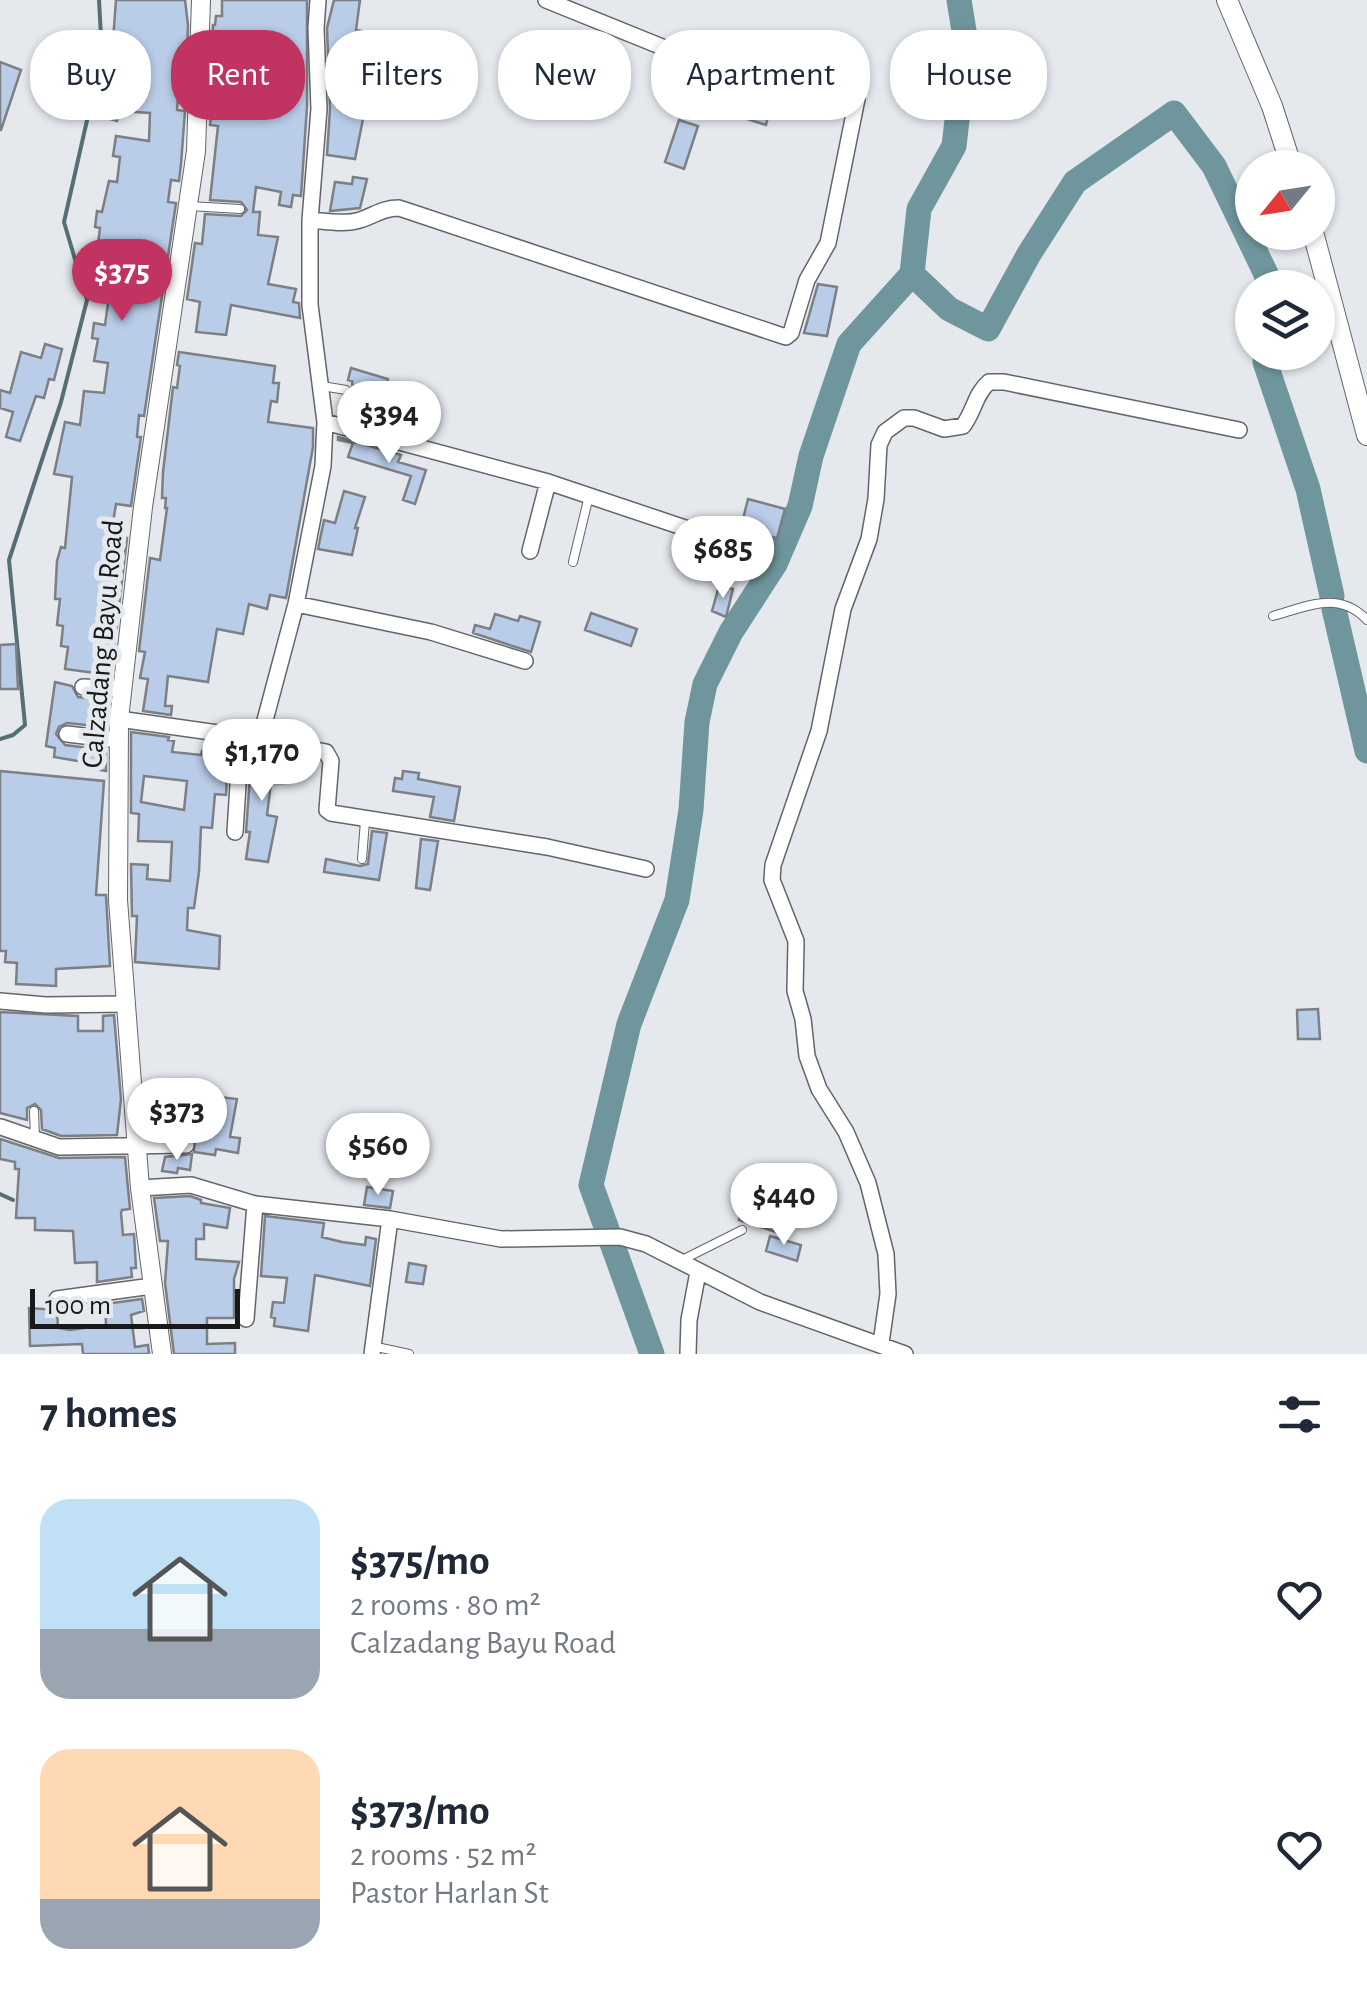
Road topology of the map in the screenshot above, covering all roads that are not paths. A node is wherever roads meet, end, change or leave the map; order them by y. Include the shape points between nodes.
1 (201, 0) edge
2 (318, 0) edge
3 (546, 0) edge
4 (1227, 0) edge
5 (651, 42) edge
6 (853, 120) edge
7 (1286, 150) edge
8 (189, 206) junction
9 (240, 209) dead end
10 (310, 220) junction
11 (1318, 250) edge
12 (318, 386) junction
13 (346, 390) dead end
14 (325, 422) junction
15 (1238, 430) dead end
16 (1367, 435) edge
17 (548, 482) junction
18 (589, 496) junction
19 (715, 538) dead end
20 (530, 551) dead end
21 (573, 562) dead end
22 (296, 604) junction
23 (1273, 616) dead end
24 (1367, 620) edge
25 (525, 661) dead end
26 (83, 686) dead end
27 (122, 688) junction
28 (119, 719) junction
29 (67, 734) dead end
30 (241, 738) junction
31 (260, 738) junction
32 (118, 740) junction
33 (366, 820) junction
34 (235, 832) dead end
35 (362, 858) dead end
36 (646, 869) dead end
37 (0, 1000) edge
38 (126, 1004) junction
39 (34, 1111) dead end
40 (1, 1127) edge
41 (34, 1138) junction
42 (138, 1144) junction
43 (186, 1145) dead end
44 (140, 1188) junction
45 (255, 1204) junction
46 (390, 1219) junction
47 (742, 1230) dead end
48 (680, 1261) junction
49 (698, 1272) junction
50 (152, 1286) junction
51 (57, 1300) dead end
52 (246, 1318) dead end
53 (881, 1343) junction
54 (372, 1350) edge
55 (162, 1354) edge
56 (409, 1354) edge
57 (688, 1354) edge
58 (905, 1354) edge

1 - 8 street, Calzadang Bayu Road
2 - 10 street
3 - 5 street
4 - 7 main road
6 - 10 street via 828,244 786,338 400,208 348,222
8 - 9 lane
8 - 27 street, Calzadang Bayu Road
10 - 12 street
11 - 16 main road
12 - 13 lane
12 - 14 street
14 - 17 street
14 - 22 street via 322,486
15 - 53 street via 989,382 963,426 953,430 904,418 879,445 869,540 843,609 819,731 772,880 796,941 795,991 807,1056 868,1183 886,1254
17 - 18 street
17 - 20 street
18 - 19 street
18 - 21 lane
22 - 25 street via 431,632
22 - 31 street
23 - 24 lane via 1324,601 1342,602
26 - 27 street
27 - 28 street, Calzadang Bayu Road
28 - 30 street
28 - 32 street, Calzadang Bayu Road
29 - 32 street
30 - 31 street
30 - 34 street
31 - 33 street via 326,752 327,810
32 - 38 street, Calzadang Bayu Road
33 - 35 lane
33 - 36 street
37 - 38 street
38 - 42 street, Calzadang Bayu Road
39 - 41 lane
40 - 41 street
41 - 42 street via 74,1148
42 - 43 street
42 - 44 street, Calzadang Bayu Road
44 - 45 street via 192,1185
44 - 50 street, Calzadang Bayu Road
45 - 46 street
45 - 52 street
46 - 48 street via 501,1239 620,1237
46 - 54 street
47 - 48 lane
48 - 49 street
49 - 53 street via 824,1327
49 - 57 street
50 - 51 street
50 - 55 street, Calzadang Bayu Road
53 - 58 street
54 - 56 lane

